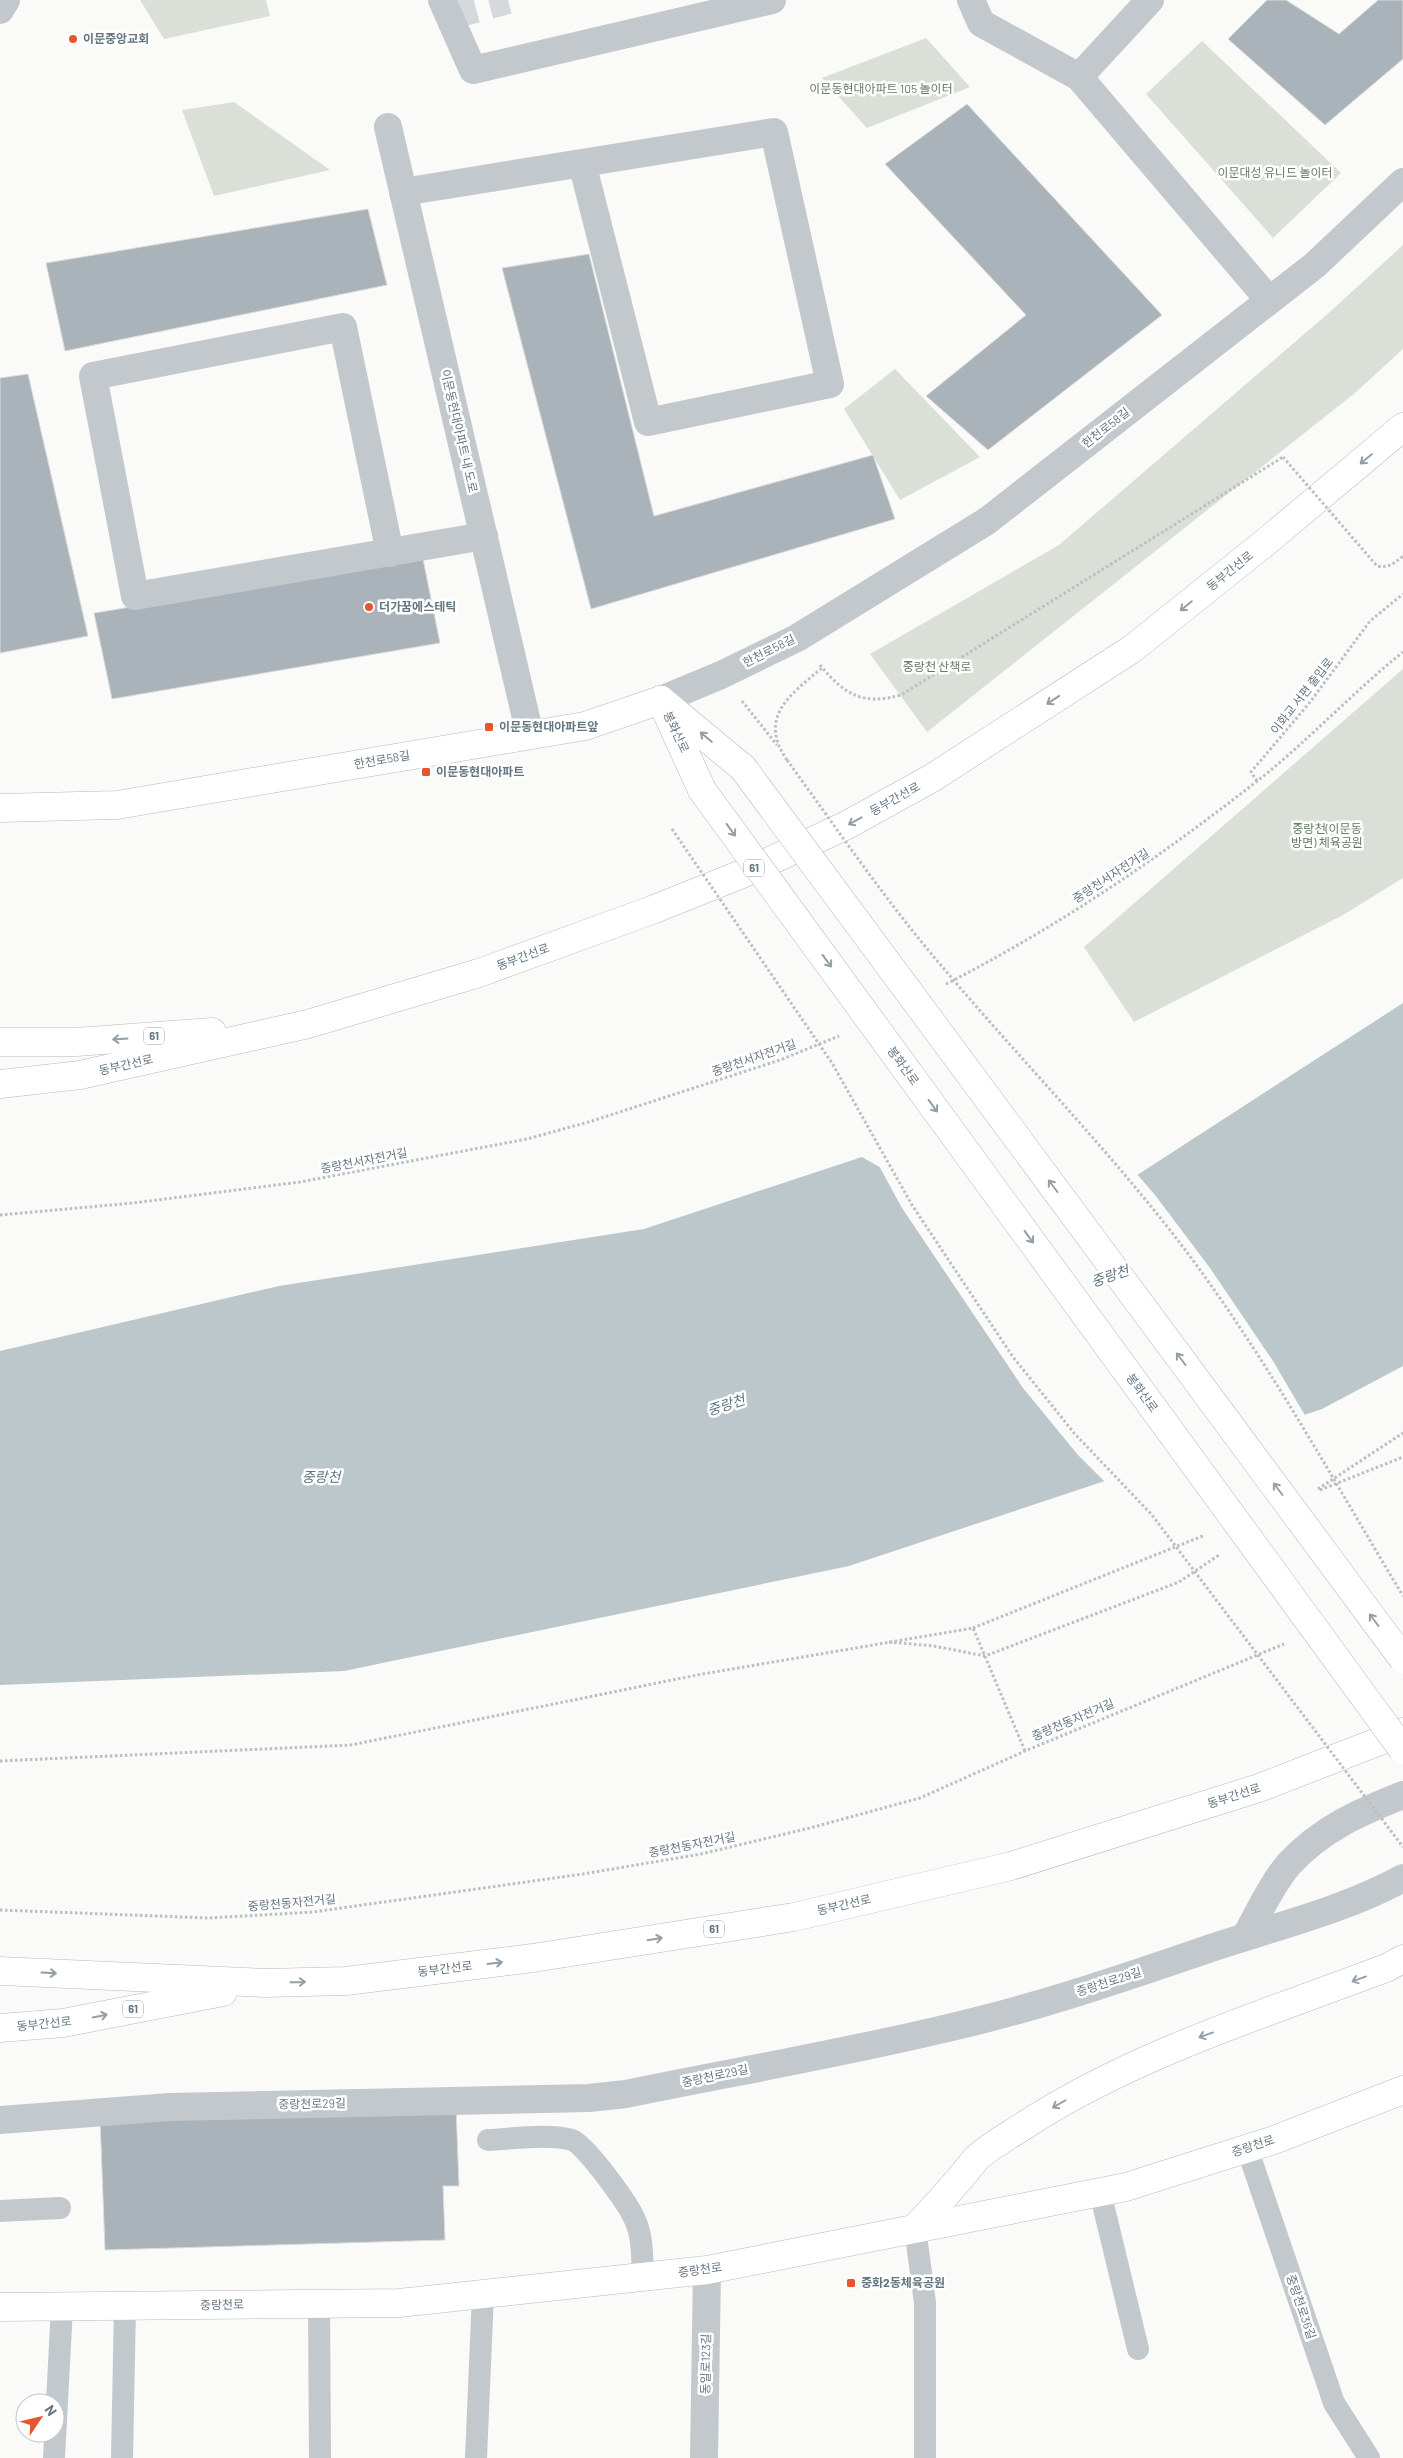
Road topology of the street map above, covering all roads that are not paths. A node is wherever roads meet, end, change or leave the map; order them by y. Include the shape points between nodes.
1 (6, 0) edge
2 (442, 0) edge
3 (772, 0) edge
4 (971, 0) edge
5 (1150, 0) edge
6 (690, 9) edge
7 (0, 10) edge
8 (1079, 77) junction
9 (388, 127) dead end
10 (582, 163) junction
11 (1403, 182) edge
12 (403, 192) junction
13 (1269, 300) junction
14 (1403, 427) edge
15 (484, 536) junction
16 (390, 553) junction
17 (661, 700) junction
18 (530, 735) junction
19 (0, 808) edge
20 (308, 1024) junction
21 (0, 1042) edge
22 (0, 1084) edge
23 (1403, 1659) edge
24 (1403, 1732) edge
25 (1403, 1750) edge
26 (1403, 1795) edge
27 (1403, 1878) edge
28 (1245, 1937) junction
29 (1403, 1959) edge
30 (0, 1971) edge
31 (265, 1983) junction
32 (0, 2028) edge
33 (1403, 2090) edge
34 (0, 2121) edge
35 (488, 2140) dead end
36 (1247, 2148) junction
37 (1100, 2192) junction
38 (60, 2208) dead end
39 (0, 2211) edge
40 (914, 2228) junction
41 (707, 2270) junction
42 (643, 2277) junction
43 (483, 2294) junction
44 (319, 2304) junction
45 (125, 2306) junction
46 (62, 2307) junction
47 (0, 2308) edge
48 (1138, 2349) dead end
49 (54, 2458) edge
50 (122, 2458) edge
51 (320, 2458) edge
52 (476, 2458) edge
53 (704, 2458) edge
54 (925, 2458) edge
55 (1369, 2458) edge

1 - 7 street
2 - 6 street via 473,70
3 - 6 street
4 - 8 street via 981,23
5 - 8 street
8 - 13 street
9 - 12 street, 이문동현대아파트 내 도로
10 - 10 street via 648,422 830,384 774,132
10 - 12 street
11 - 13 street, 한천로58길 via 1315,265
12 - 15 street, 이문동현대아파트 내 도로
13 - 17 street, 한천로58길 via 987,521 797,638
14 -> 20 main road, 동부간선로 / 61 via 1132,649 932,778 847,825 742,874 652,910 480,973
15 - 16 street
15 - 18 street, 이문동현대아파트 내 도로
16 - 16 street via 135,596 93,376 343,327
17 - 18 main road, 한천로58길 via 585,726
23 -> 17 main road, 봉화산로, bridge via 743,768
17 -> 25 main road, 봉화산로, bridge via 702,790
18 - 19 main road, 한천로58길 via 117,805
20 -> 21 main road, 동부간선로 / 61 via 76,1042
20 - 22 main road, 동부간선로 / 61 via 80,1076
31 -> 24 main road, 동부간선로 / 61 via 346,1981 513,1961 794,1916 1011,1866 1259,1788
26 - 28 street via 1354,1815 1307,1846 1288,1865
27 - 28 street, 중랑천로29길 via 1383,1889
28 - 34 street, 중랑천로29길 via 1077,1993 952,2027 626,2094 589,2098 170,2106
29 -> 40 main road via 1195,2039 1104,2079 1033,2120 975,2161
30 -> 31 main road, 동부간선로 / 61
32 -> 31 main road, 동부간선로 / 61 via 63,2023
33 - 36 main road, 중랑천로
35 - 42 lane via 562,2138 574,2141 588,2151 635,2219 640,2235
36 - 37 main road, 중랑천로 via 1126,2187
36 - 55 lane, 중랑천로36길 via 1334,2403
37 - 40 main road, 중랑천로
37 - 48 lane
38 - 39 lane
40 - 41 main road, 중랑천로
40 - 54 lane via 925,2303
41 - 42 main road, 중랑천로
41 - 53 street, 동일로123길
42 - 43 main road, 중랑천로
43 - 44 main road, 중랑천로 via 399,2303
43 - 52 lane
44 - 45 main road, 중랑천로
44 - 51 lane
45 - 46 main road, 중랑천로
45 - 50 lane
46 - 47 main road, 중랑천로
46 - 49 lane

